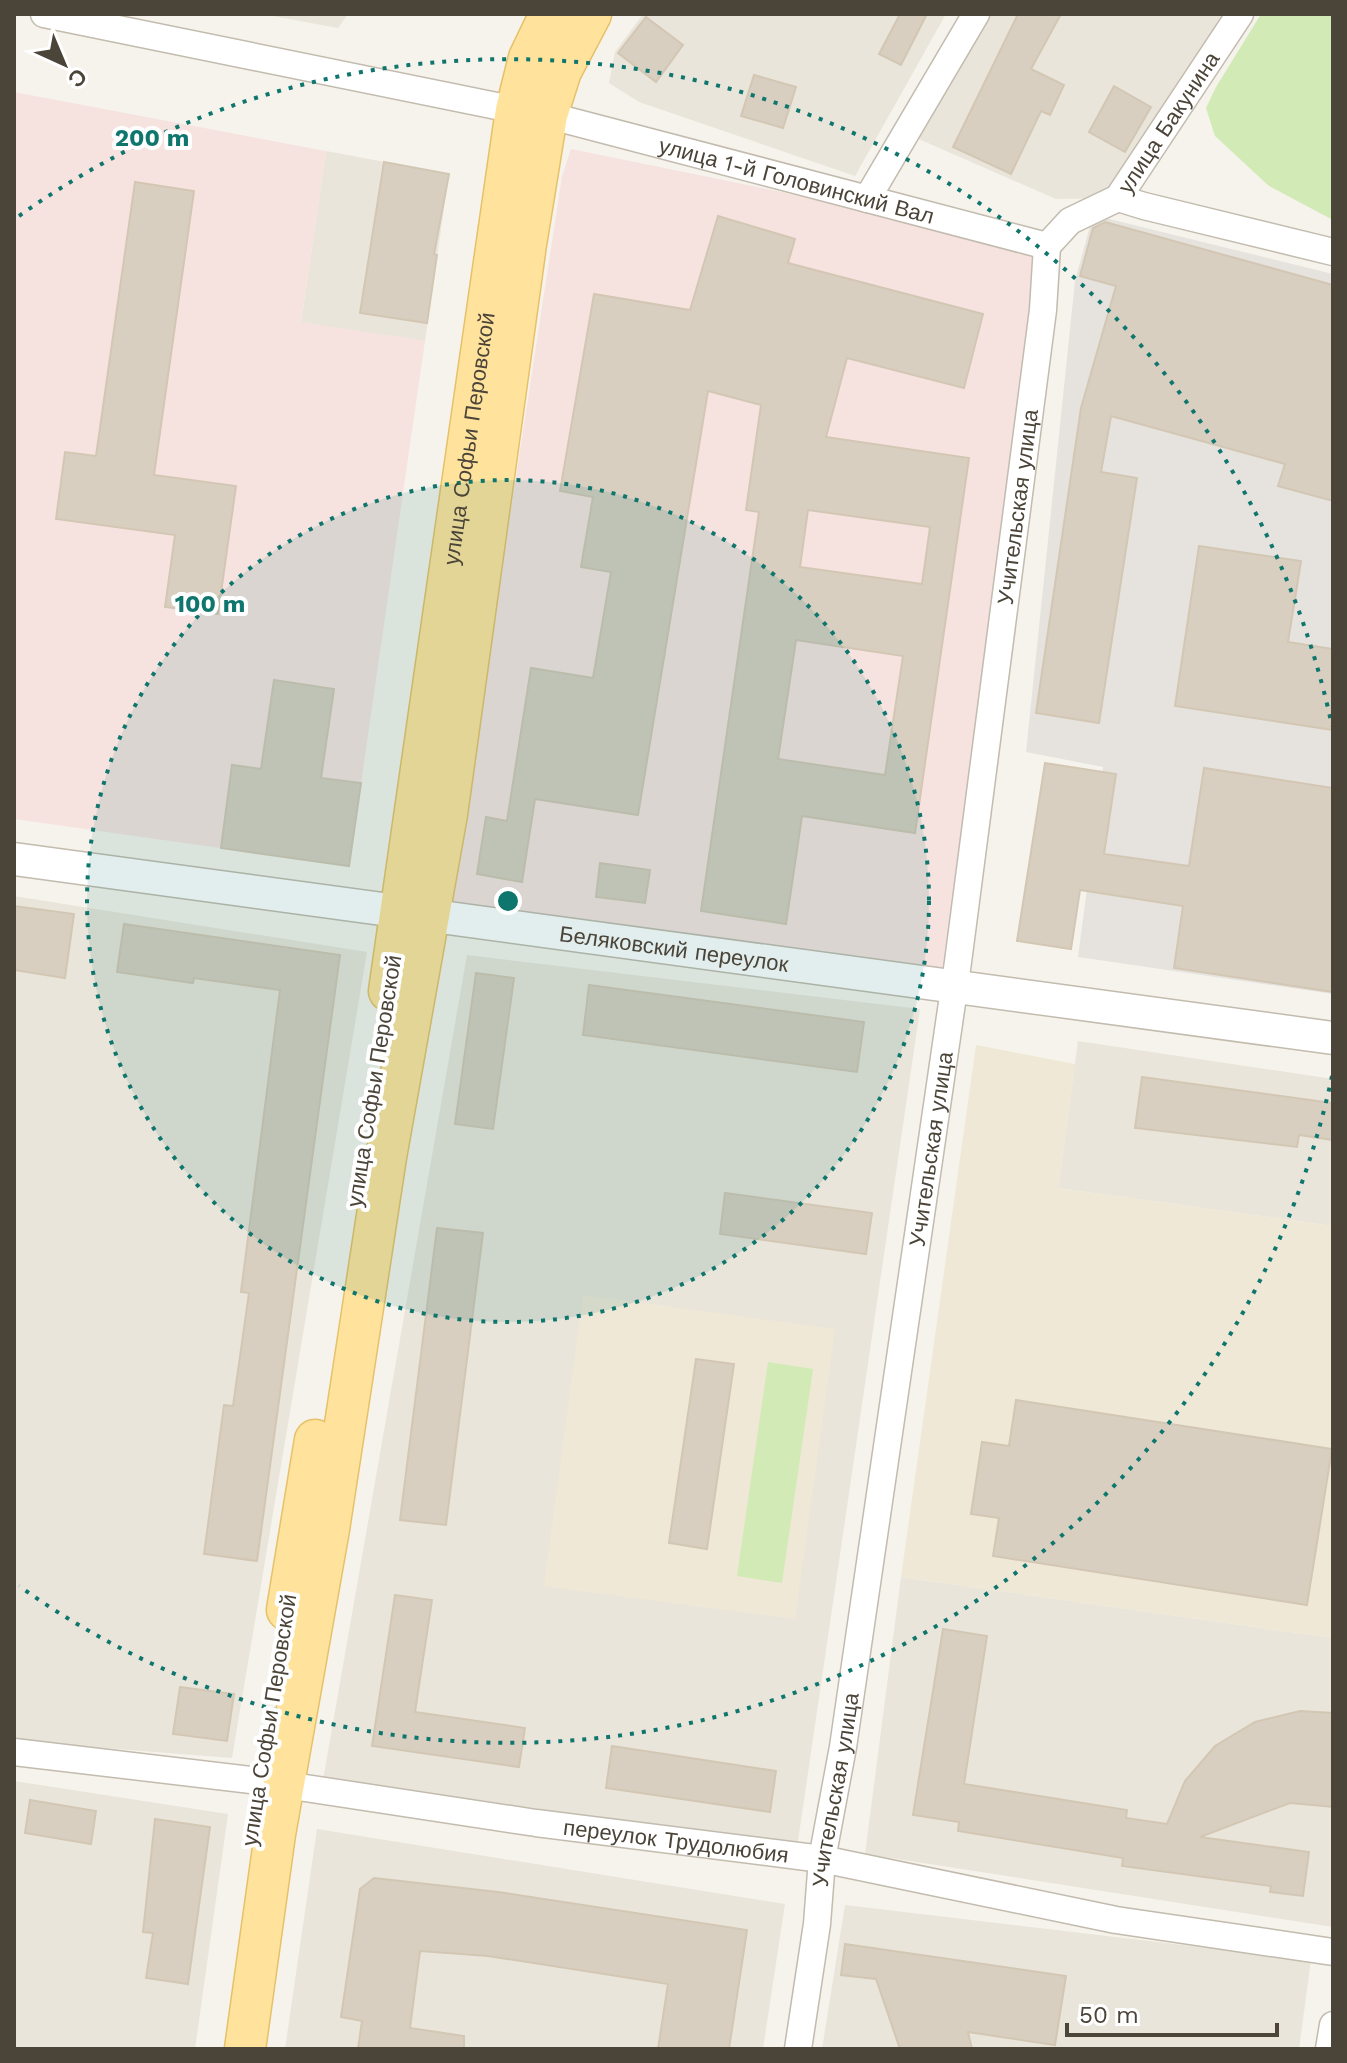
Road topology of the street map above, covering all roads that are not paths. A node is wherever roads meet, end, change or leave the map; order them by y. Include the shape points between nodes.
1 (44, 14) edge
2 (550, 14) edge
3 (591, 14) edge
4 (976, 14) edge
5 (1240, 14) edge
6 (532, 112) junction
7 (1118, 198) junction
8 (867, 199) junction
9 (1047, 246) junction
10 (1333, 252) edge
11 (14, 859) edge
12 (415, 913) junction
13 (954, 986) junction
14 (1333, 1038) edge
15 (14, 1752) edge
16 (271, 1783) junction
17 (822, 1859) junction
18 (1333, 1952) edge
19 (1333, 2025) edge
20 (219, 2049) edge
21 (245, 2049) edge
22 (798, 2049) edge
23 (1329, 2049) edge

1 - 6 street, улица 1-й Головинский Вал
2 - 6 main road via 529,58
3 - 6 main road
4 - 8 street
5 - 7 street, улица Бакунина
6 - 8 street, улица 1-й Головинский Вал
6 - 12 main road, улица Софьи Перовской via 526,244 445,827
7 - 9 street, улица Бакунина via 1070,221
7 - 10 street
8 - 9 street, улица 1-й Головинский Вал
9 - 13 street, Учительская улица via 1043,310
11 - 12 street, Беляковский переулок
12 - 13 street, Беляковский переулок
12 - 16 main road, улица Софьи Перовской via 386,1157 329,1529
13 - 14 street, Беляковский переулок
13 - 17 street, Учительская улица via 843,1747
15 - 16 street, переулок Трудолюбия
16 - 17 street, переулок Трудолюбия
16 - 20 main road, улица Софьи Перовской
16 - 21 main road, улица Софьи Перовской
17 - 18 street, переулок Трудолюбия via 1116,1920
17 - 22 street, Учительская улица
19 - 23 street

